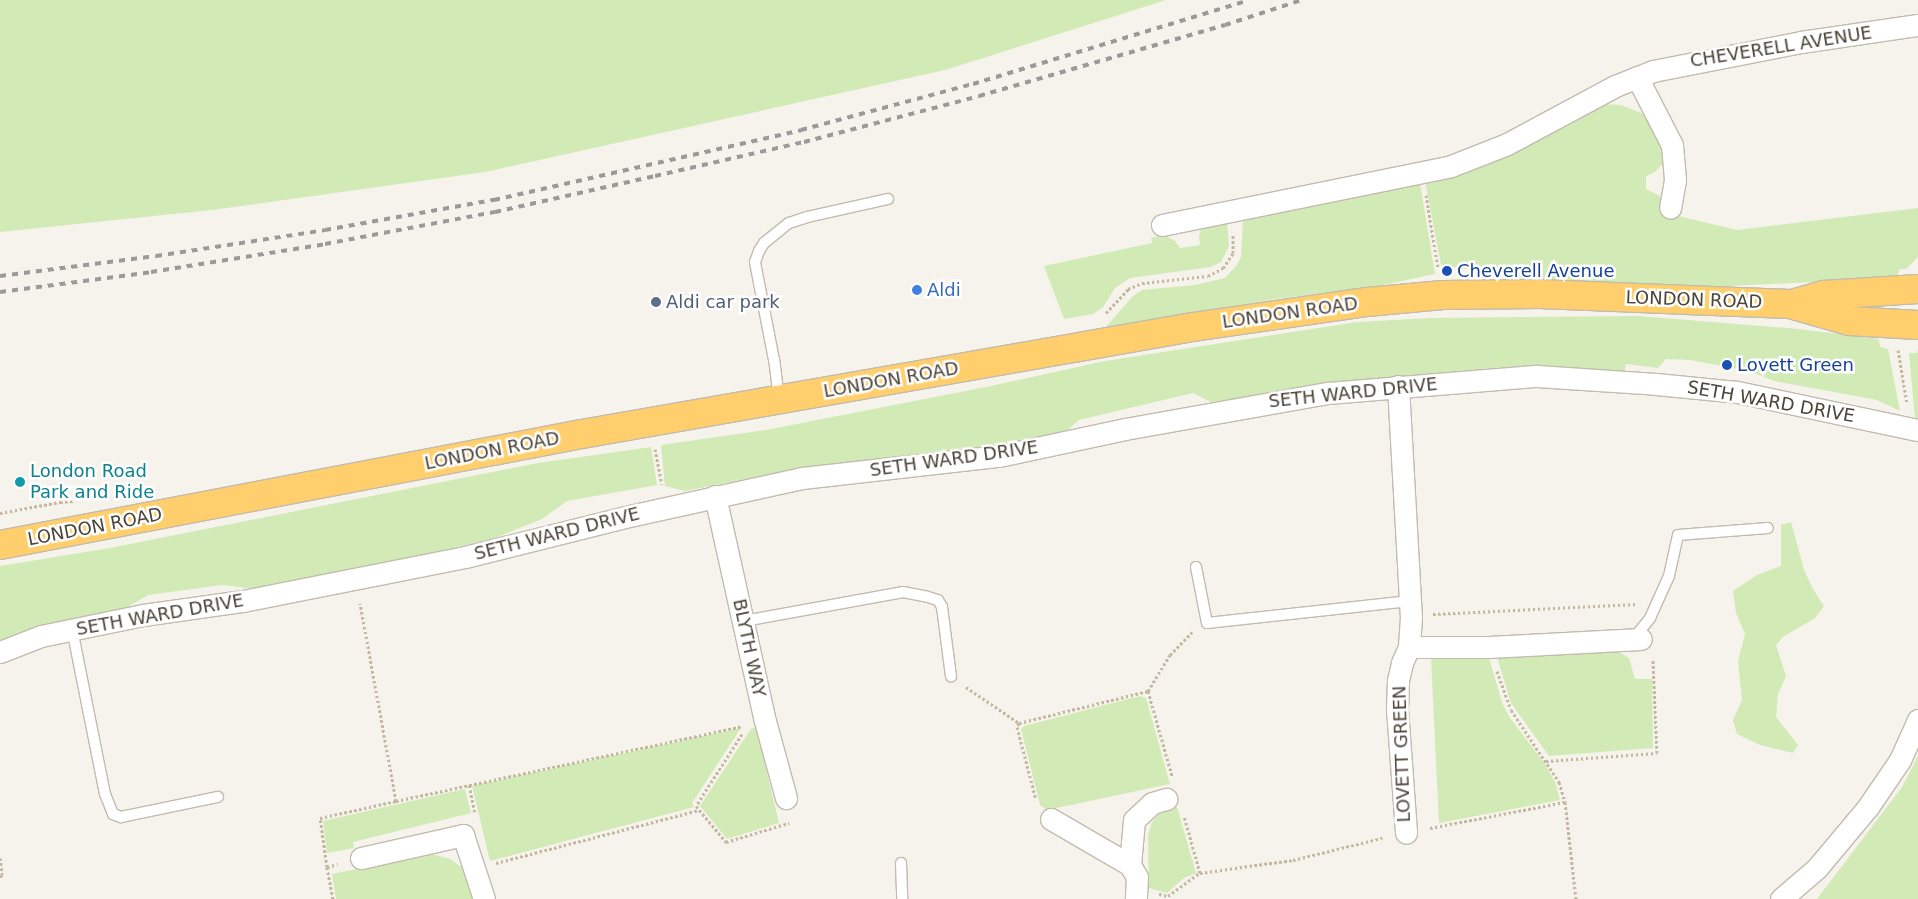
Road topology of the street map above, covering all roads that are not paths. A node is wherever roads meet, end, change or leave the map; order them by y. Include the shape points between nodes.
1 (1918, 25) edge
2 (1637, 77) junction
3 (888, 200) dead end
4 (1670, 208) dead end
5 (1162, 225) dead end
6 (1918, 289) edge
7 (1790, 304) junction
8 (1918, 325) edge
9 (1398, 386) junction
10 (779, 400) junction
11 (1918, 430) edge
12 (715, 496) junction
13 (1768, 528) dead end
14 (0, 545) edge
15 (1196, 567) dead end
16 (1410, 608) junction
17 (744, 621) junction
18 (72, 629) junction
19 (1637, 639) joint
20 (1409, 647) junction
21 (0, 652) edge
22 (952, 676) road end
23 (1918, 720) edge
24 (218, 797) dead end
25 (786, 798) road end
26 (1166, 799) dead end
27 (1051, 819) road end
28 (1406, 833) road end
29 (361, 858) road end
30 (901, 863) dead end
31 (1130, 865) junction
32 (1137, 894) edge
33 (484, 899) edge
34 (902, 899) edge
35 (1781, 899) edge

1 - 2 street, CHEVERELL AVENUE via 1716,57
2 - 4 street via 1672,145 1675,180
2 - 5 street, CHEVERELL AVENUE via 1507,144 1450,166
3 - 10 lane via 806,217 789,224 764,243 759,251 755,262
6 - 7 highway, LONDON ROAD via 1824,295
7 - 8 highway, LONDON ROAD via 1849,320
7 - 10 highway, LONDON ROAD via 1540,294 1443,295 1301,310 1203,325
9 - 11 street, SETH WARD DRIVE via 1537,376 1656,384 1764,397
9 - 12 street, SETH WARD DRIVE via 1328,392 1124,429 999,456 802,478
9 - 16 street, LOVETT GREEN
10 - 14 highway, LONDON ROAD
12 - 17 street, BLYTH WAY
12 - 18 street, SETH WARD DRIVE via 466,557 243,601
13 - 19 lane via 1678,536 1669,576
15 - 16 lane via 1207,623
16 - 20 street, LOVETT GREEN
17 - 22 lane via 903,592 928,597 938,600 942,607
17 - 25 street, BLYTH WAY
18 - 21 street, SETH WARD DRIVE via 41,636
18 - 24 lane via 105,794 113,814 120,817
19 - 20 street via 1489,647
20 - 28 street, LOVETT GREEN via 1398,680 1397,709
23 - 35 street via 1900,760 1868,807 1817,868
26 - 31 street via 1152,803 1134,820
27 - 31 street
29 - 33 street via 462,835
30 - 34 lane
31 - 32 street via 1137,877

